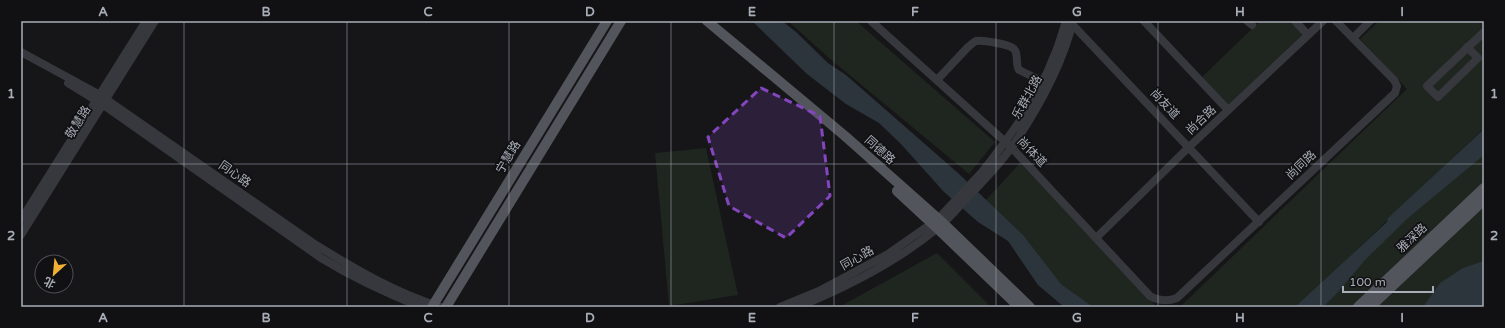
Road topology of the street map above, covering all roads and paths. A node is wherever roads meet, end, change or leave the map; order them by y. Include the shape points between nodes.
1 (146, 21) edge
2 (155, 21) edge
3 (607, 21) edge
4 (621, 21) edge
5 (698, 21) edge
6 (707, 21) edge
7 (871, 21) edge
8 (1144, 21) edge
9 (1295, 21) edge
10 (1323, 21) edge
11 (1336, 21) edge
12 (1370, 21) edge
13 (1070, 22) edge
14 (1484, 32) edge
15 (1308, 35) junction
16 (1353, 38) junction
17 (1467, 47) junction
18 (21, 52) edge
19 (21, 56) edge
20 (937, 80) junction
21 (1045, 83) junction
22 (101, 100) junction
23 (1228, 110) junction
24 (1008, 145) junction
25 (1189, 147) junction
26 (1484, 188) edge
27 (1484, 200) edge
28 (21, 220) edge
29 (1259, 222) junction
30 (938, 223) junction
31 (21, 235) edge
32 (1096, 238) junction
33 (1170, 301) joint
34 (435, 306) edge
35 (421, 307) edge
36 (446, 307) edge
37 (780, 307) edge
38 (798, 307) edge
39 (1019, 307) edge
40 (1030, 307) edge
41 (1358, 307) edge
42 (1370, 307) edge

1 - 22 street, 敬慧路
2 - 22 street, 敬慧路
3 - 34 main road, 宁慧路
4 - 36 main road, 宁慧路
5 - 30 main road, 同德路
6 - 30 main road, 同德路 via 845,136
7 - 20 street, 尚体道
8 - 23 street
9 - 15 street
10 - 15 street, 尚合路
11 - 16 street
12 - 16 street
13 - 21 street, 乐群北路 via 1057,67
13 - 25 street, 尚友道
14 - 17 street
15 - 23 street, 尚合路
16 - 29 street, 尚同路 via 1394,80 1397,86 1395,93
17 - 17 street via 1427,86 1438,97 1478,58
18 - 22 street, 同心路
19 - 22 street, 同心路
20 - 21 street via 968,47 980,41 1006,45 1014,49 1019,70
20 - 24 street, 尚体道
21 - 24 street, 乐群北路 via 1032,115
22 - 28 street, 敬慧路
22 - 31 street, 敬慧路
22 - 34 street, 同心路 via 322,248 376,280
22 - 35 street, 同心路 via 321,258 382,292
23 - 25 street, 尚合路
24 - 30 street, 乐群北路 via 985,174
24 - 32 street, 尚体道
25 - 29 street, 尚友道
25 - 32 street, 尚合路
26 - 41 main road, 雅深路
27 - 42 main road, 雅深路
29 - 33 street, 尚同路 via 1177,298
30 - 37 street, 同心路 via 855,273
30 - 38 street, 同心路 via 890,261 848,285
30 - 39 main road, 同德路
30 - 40 main road, 同德路
32 - 33 street, 尚体道 via 1150,296 1156,300

